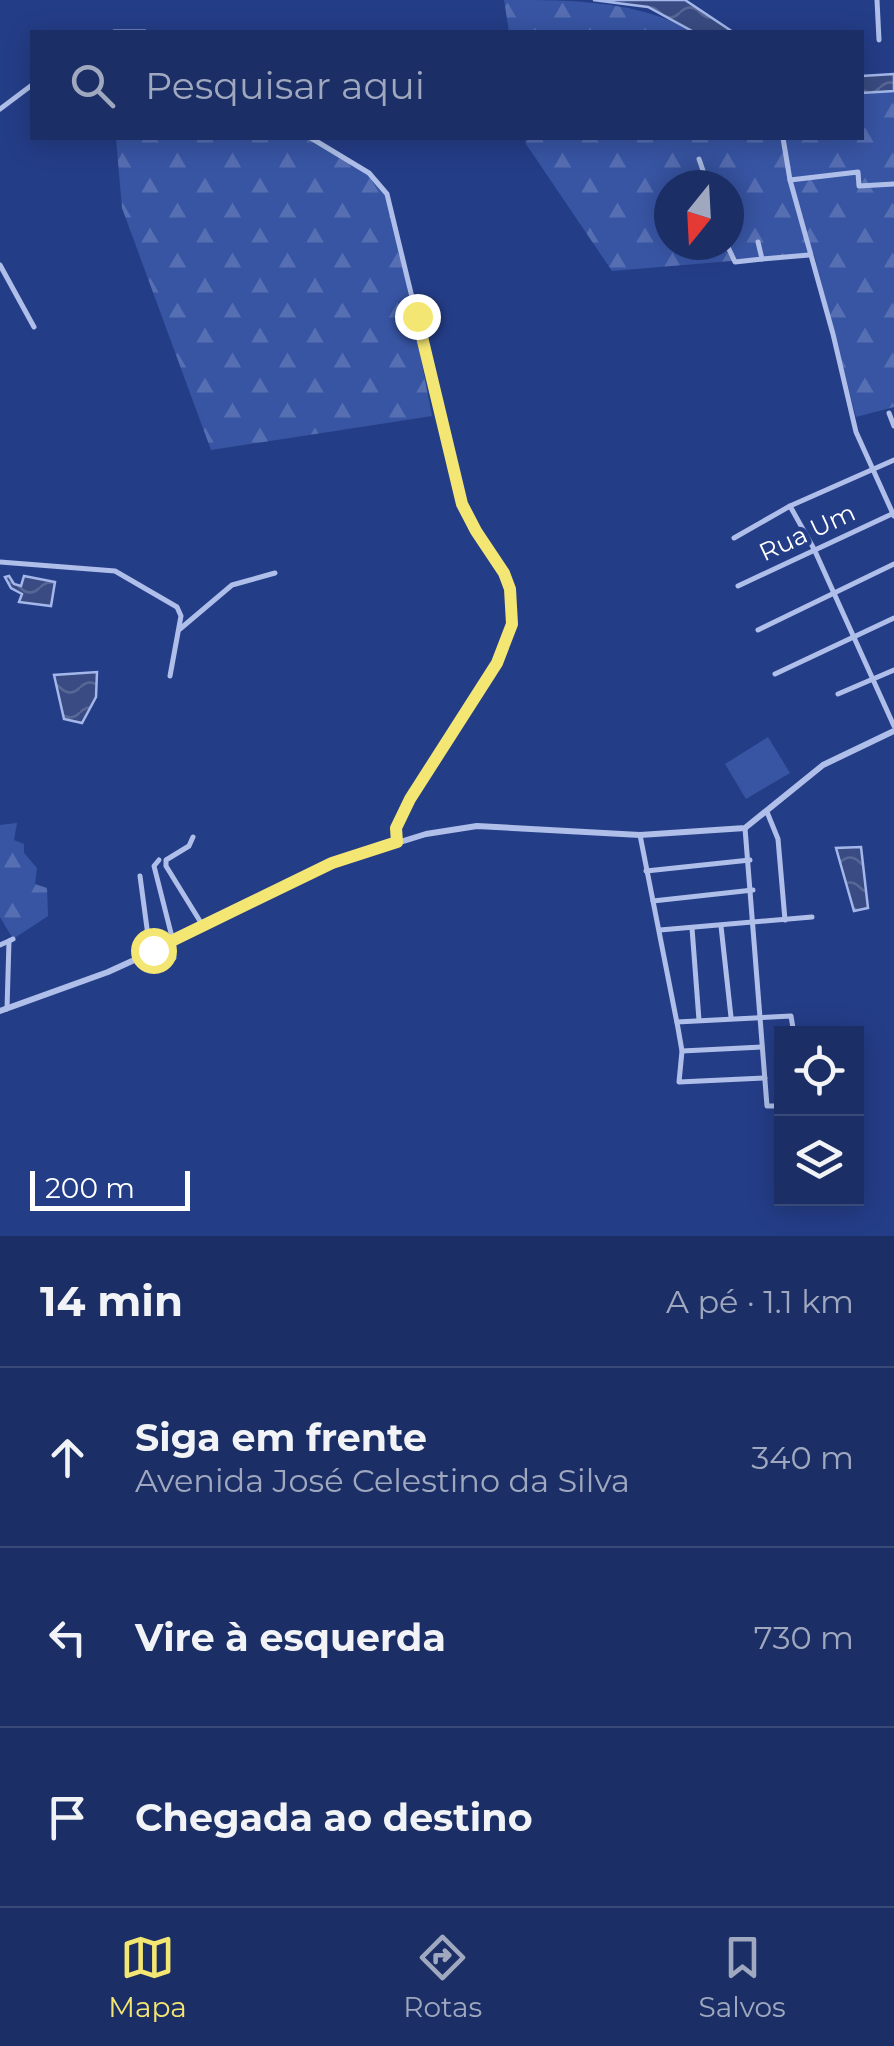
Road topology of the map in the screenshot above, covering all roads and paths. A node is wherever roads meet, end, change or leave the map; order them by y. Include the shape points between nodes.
1 (877, 0) edge
2 (879, 40) dead end
3 (30, 86) edge
4 (0, 109) edge
5 (314, 140) edge
6 (782, 140) edge
7 (699, 159) dead end
8 (703, 170) edge
9 (790, 180) junction
10 (894, 184) edge
11 (758, 242) dead end
12 (810, 255) junction
13 (762, 259) junction
14 (733, 260) edge
15 (0, 265) edge
16 (34, 327) dead end
17 (889, 413) dead end
18 (894, 426) edge
19 (894, 460) edge
20 (872, 469) junction
21 (790, 506) junction
22 (894, 514) edge
23 (734, 538) dead end
24 (814, 549) junction
25 (0, 562) edge
26 (894, 564) edge
27 (274, 574) dead end
28 (738, 586) dead end
29 (834, 594) junction
30 (894, 618) edge
31 (758, 630) dead end
32 (178, 631) junction
33 (854, 637) junction
34 (894, 670) edge
35 (775, 674) dead end
36 (170, 676) dead end
37 (874, 680) junction
38 (838, 694) dead end
39 (894, 728) edge
40 (767, 812) junction
41 (745, 828) junction
42 (640, 835) junction
43 (192, 837) dead end
44 (397, 842) junction
45 (160, 860) dead end
46 (750, 860) junction
47 (646, 870) junction
48 (140, 876) dead end
49 (752, 890) junction
50 (653, 901) junction
51 (812, 917) dead end
52 (785, 920) junction
53 (754, 924) junction
54 (722, 926) junction
55 (202, 928) junction
56 (692, 928) junction
57 (660, 930) junction
58 (206, 937) dead end
59 (173, 941) junction
60 (0, 944) edge
61 (157, 948) junction
62 (174, 958) dead end
63 (4, 1009) edge
64 (760, 1017) junction
65 (731, 1018) junction
66 (699, 1020) junction
67 (677, 1022) junction
68 (793, 1026) edge
69 (762, 1047) junction
70 (682, 1051) junction
71 (765, 1078) junction
72 (774, 1106) edge

1 - 2 street
3 - 4 street
5 - 44 street via 368,173 387,194 462,504 510,589 512,624 502,653 410,799 396,828
6 - 9 street
7 - 8 street
9 - 10 street via 858,172 859,186
9 - 12 street
11 - 13 street
12 - 13 street
12 - 20 street via 856,432
13 - 14 street
15 - 16 street
17 - 18 street
19 - 20 street
20 - 21 street
20 - 22 street
21 - 23 street
21 - 24 street
22 - 24 street, Rua Um
24 - 28 street, Rua Um
24 - 29 street
25 - 32 street via 124,574 180,609
26 - 29 street
27 - 32 street via 232,584
29 - 31 street
29 - 33 street
30 - 33 street
32 - 36 street
33 - 35 street
33 - 37 street
34 - 37 street
37 - 38 street
37 - 39 street
39 - 40 street via 823,765
40 - 41 street
40 - 52 street via 778,839
41 - 42 street
41 - 46 street
42 - 44 street via 477,826
42 - 47 street
43 - 55 street via 166,866
44 - 55 street via 332,863
45 - 59 street via 154,866
46 - 47 street
46 - 49 street
47 - 50 street
48 - 61 street via 148,936
49 - 50 street
49 - 53 street
50 - 57 street
51 - 52 street
52 - 53 street
53 - 54 street
53 - 64 street
54 - 56 street
54 - 65 street
55 - 58 street
55 - 59 street
56 - 57 street
56 - 66 street
57 - 67 street
59 - 61 street
60 - 63 street via 11,940
61 - 62 street
61 - 63 street
64 - 65 street
64 - 68 street via 792,1016
64 - 69 street
65 - 66 street
66 - 67 street
67 - 70 street
69 - 70 street
69 - 71 street
70 - 71 street via 679,1082
71 - 72 street via 768,1106

